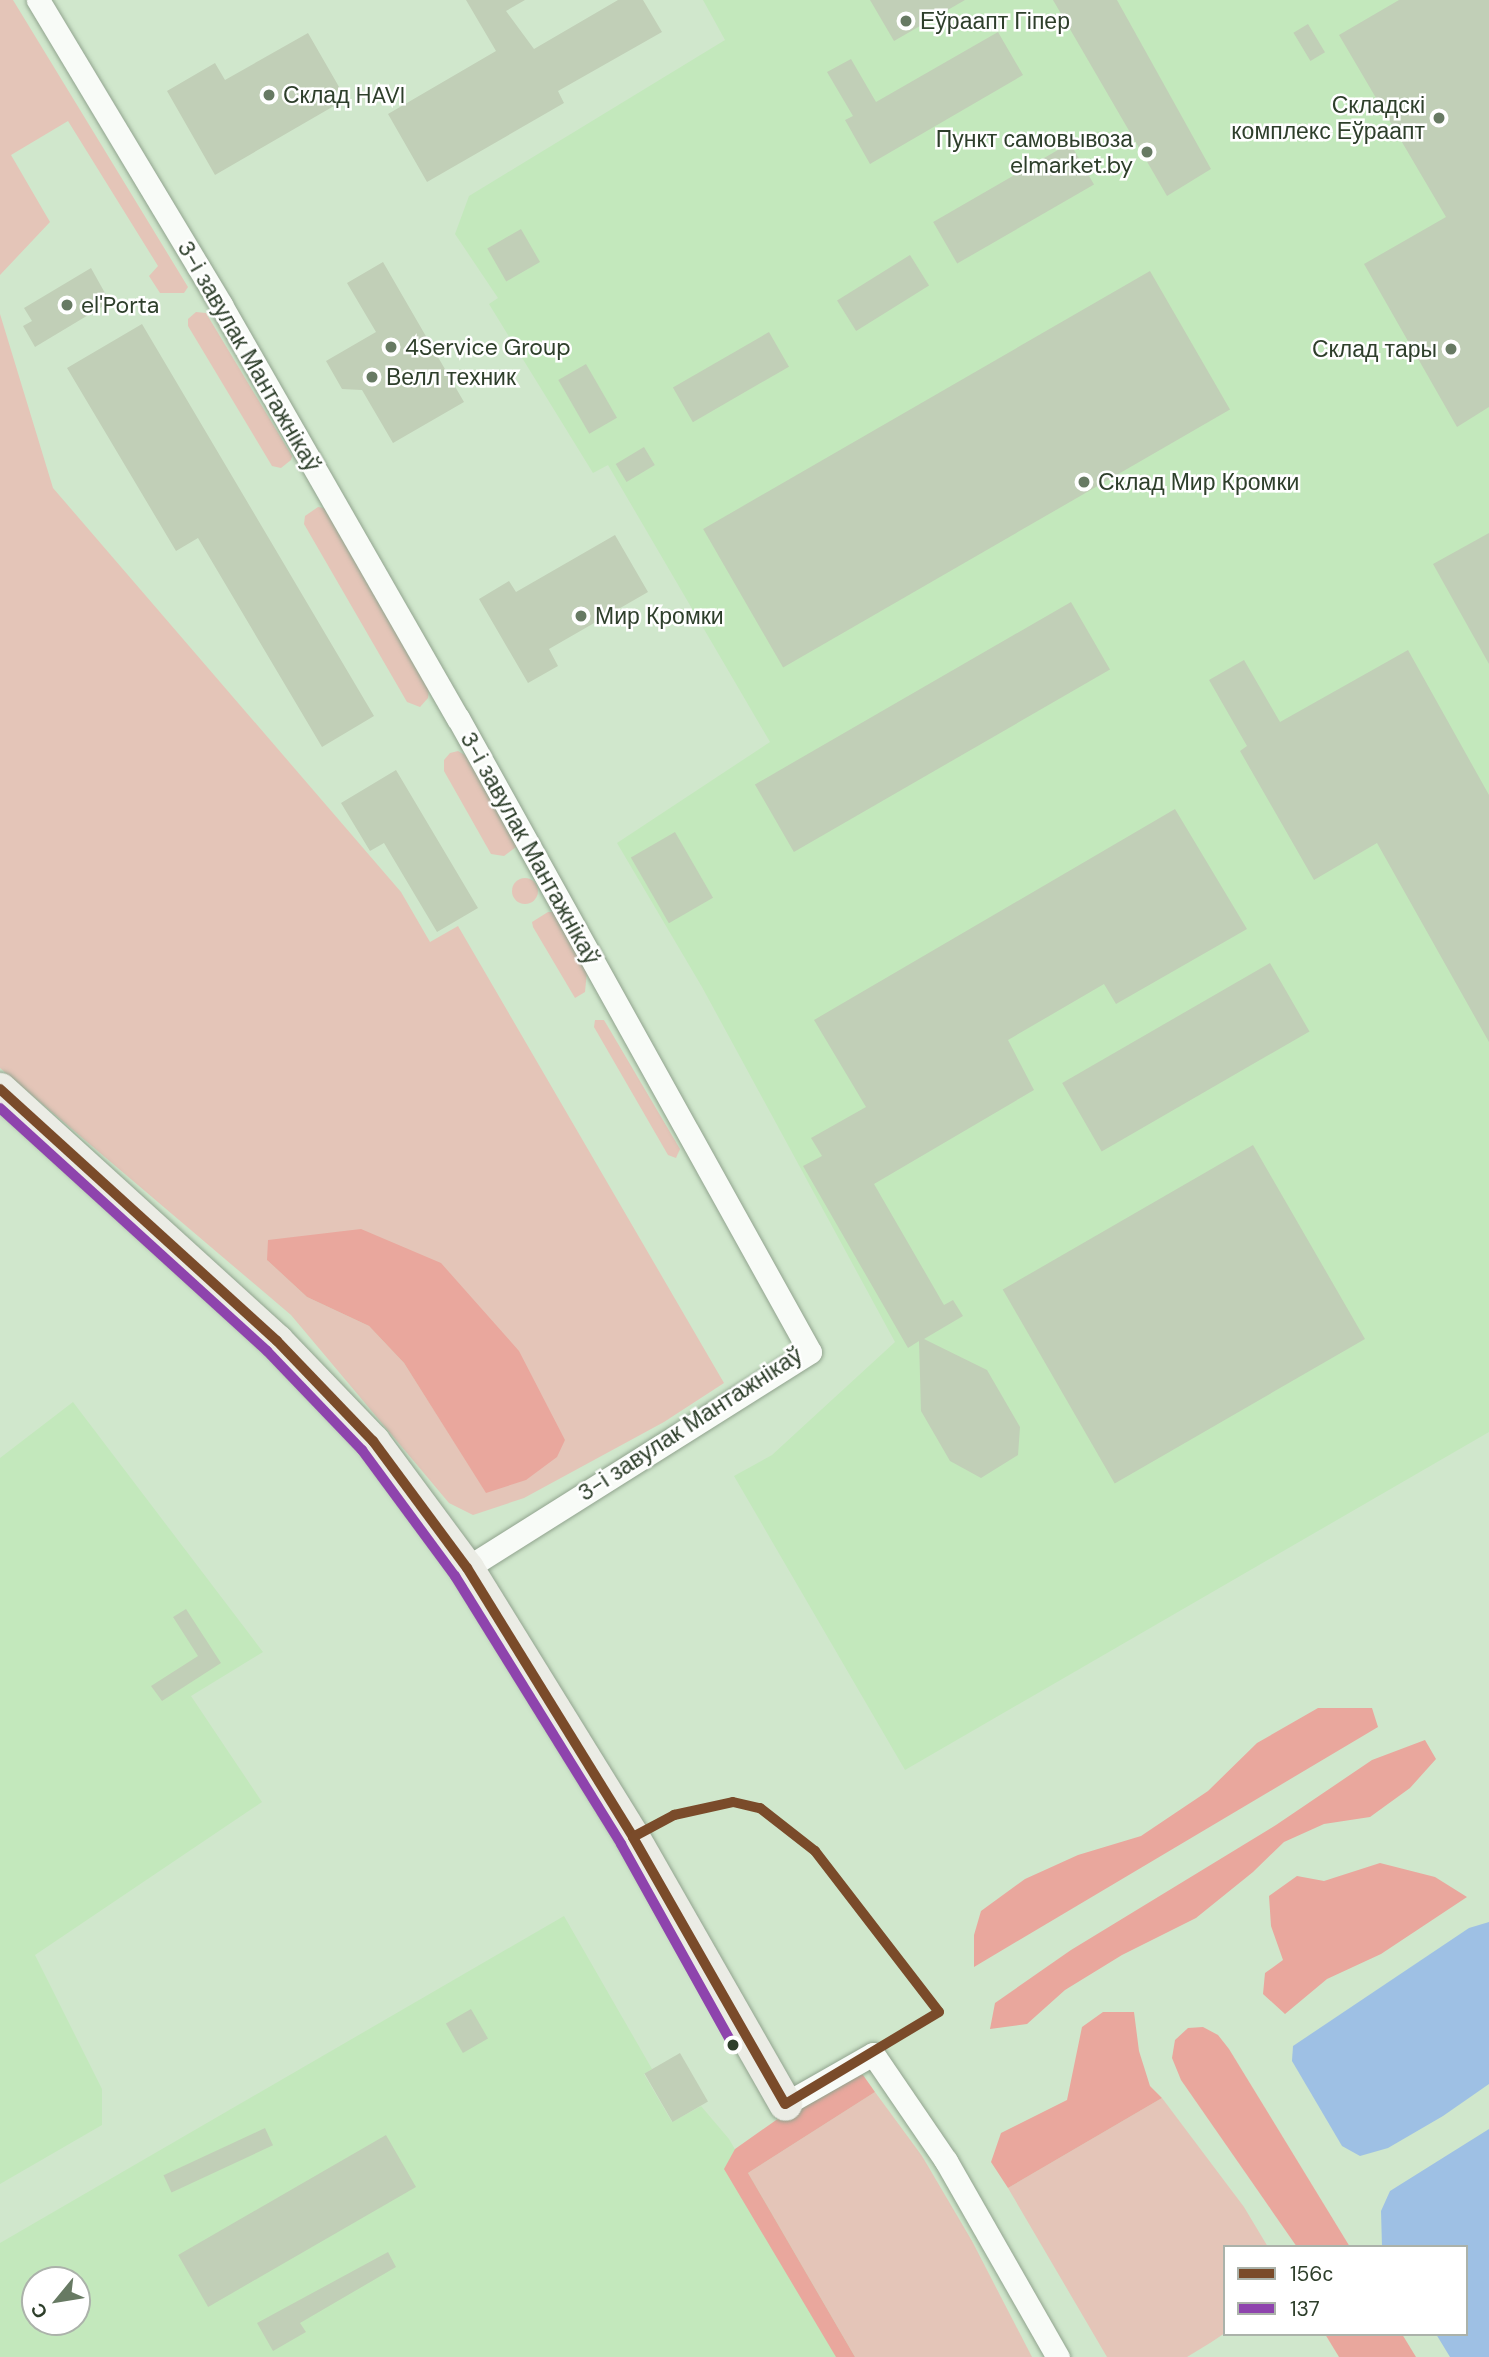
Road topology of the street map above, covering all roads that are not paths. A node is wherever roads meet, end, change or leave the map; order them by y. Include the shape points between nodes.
1 (38, 0) edge
2 (0, 1088) edge
3 (0, 1104) edge
4 (74, 1154) junction
5 (467, 1568) junction
6 (785, 2104) joint
7 (1058, 2357) edge

1 - 5 street, 3-і завулак Мантажнікаў via 221,305 458,718 810,1352
2 - 4 street
3 - 4 street
4 - 5 street via 277,1341 373,1441
5 - 6 street via 633,1837
6 - 7 street via 873,2054 946,2161

